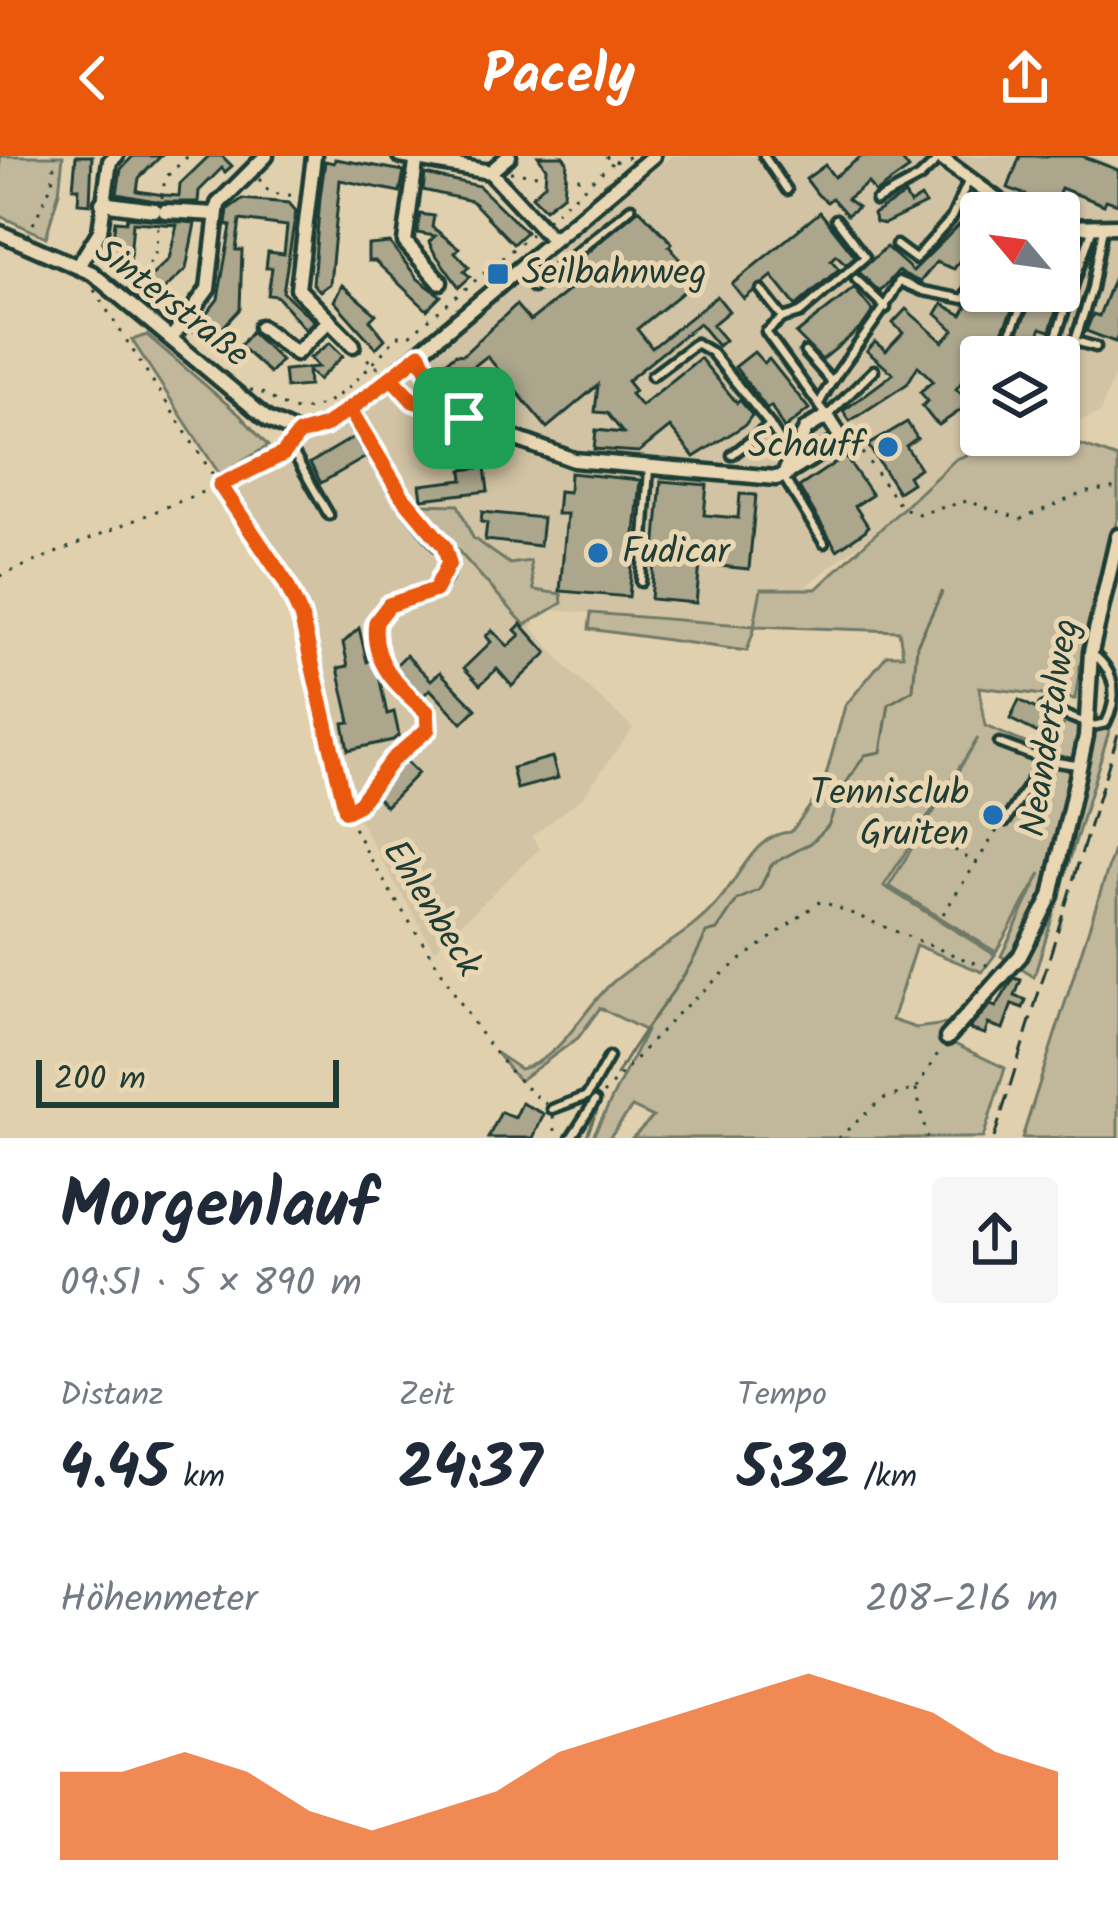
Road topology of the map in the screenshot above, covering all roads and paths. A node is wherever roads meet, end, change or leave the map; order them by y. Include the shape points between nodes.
1 (55, 156) edge
2 (116, 156) edge
3 (188, 156) edge
4 (266, 156) edge
5 (314, 156) edge
6 (400, 156) edge
7 (508, 156) edge
8 (606, 156) edge
9 (631, 156) edge
10 (653, 156) edge
11 (764, 156) edge
12 (939, 157) edge
13 (416, 158) edge
14 (612, 163) junction
15 (251, 170) junction
16 (490, 172) junction
17 (547, 176) dead end
18 (565, 178) dead end
19 (591, 179) junction
20 (968, 182) junction
21 (787, 190) dead end
22 (983, 192) edge
23 (310, 198) junction
24 (876, 201) dead end
25 (102, 203) junction
26 (631, 208) dead end
27 (160, 210) junction
28 (215, 214) junction
29 (836, 220) dead end
30 (540, 226) junction
31 (1118, 226) edge
32 (1080, 228) edge
33 (1097, 228) junction
34 (0, 233) edge
35 (552, 239) junction
36 (25, 242) junction
37 (896, 245) dead end
38 (78, 266) junction
39 (518, 269) junction
40 (92, 273) junction
41 (143, 275) dead end
42 (856, 279) dead end
43 (440, 282) dead end
44 (761, 290) dead end
45 (960, 298) edge
46 (886, 308) junction
47 (783, 318) junction
48 (329, 321) junction
49 (261, 327) dead end
50 (173, 336) junction
51 (409, 336) junction
52 (1057, 336) edge
53 (353, 345) joint
54 (406, 346) dead end
55 (1096, 347) dead end
56 (805, 352) dead end
57 (420, 354) junction
58 (371, 364) junction
59 (874, 370) dead end
60 (390, 371) junction
61 (652, 376) dead end
62 (831, 381) junction
63 (820, 402) junction
64 (350, 410) junction
65 (826, 416) junction
66 (464, 418) junction
67 (770, 425) junction
68 (299, 434) junction
69 (842, 439) junction
70 (290, 447) junction
71 (732, 455) dead end
72 (791, 458) junction
73 (649, 469) junction
74 (783, 476) junction
75 (220, 485) junction
76 (1118, 487) edge
77 (329, 514) dead end
78 (1118, 536) edge
79 (824, 543) dead end
80 (0, 576) edge
81 (641, 582) dead end
82 (397, 603) joint
83 (1090, 652) junction
84 (1044, 706) dead end
85 (1087, 721) junction
86 (999, 743) dead end
87 (1044, 760) junction
88 (1080, 765) junction
89 (346, 811) junction
90 (1006, 820) joint
91 (924, 831) dead end
92 (975, 862) junction
93 (943, 914) dead end
94 (1008, 971) junction
95 (947, 1038) joint
96 (609, 1057) dead end
97 (916, 1089) junction
98 (595, 1101) joint
99 (552, 1109) junction
100 (556, 1138) edge
101 (571, 1138) edge
102 (838, 1138) edge
103 (927, 1138) edge

1 - 36 path via 52,184
2 - 25 street
3 - 27 path via 165,178
4 - 15 street
5 - 23 street
6 - 13 street
7 - 16 street
8 - 14 path
9 - 14 path
10 - 35 street
11 - 21 lane
12 - 20 street
12 - 24 lane
13 - 16 street
13 - 43 street via 404,242
14 - 19 path
15 - 23 path via 270,193
15 - 28 street
16 - 17 path
16 - 30 street
18 - 19 path
19 - 30 path
20 - 22 street
20 - 37 lane via 951,219 915,259
23 - 48 street via 298,290
25 - 27 street
25 - 38 street via 100,231
26 - 39 lane via 533,288
27 - 28 street
27 - 41 path via 155,254
28 - 50 street via 208,289
29 - 47 lane via 865,257 800,313
30 - 35 street
30 - 51 path
31 - 33 street
32 - 33 street
33 - 52 lane
33 - 55 lane via 1092,288 1076,341
34 - 36 street, Sinterstraße
35 - 39 street
36 - 38 street, Sinterstraße
38 - 40 street, Sinterstraße
39 - 57 street
40 - 50 street, Sinterstraße
40 - 75 path, Ehlenbeck via 94,289
42 - 46 lane
44 - 47 lane
45 - 46 lane via 899,281
46 - 62 lane
47 - 63 lane via 766,332
48 - 49 street via 296,353
48 - 53 street
50 - 68 street, Sinterstraße via 267,419
51 - 54 path
51 - 58 path via 398,336
53 - 58 path
56 - 62 lane
57 - 60 street
57 - 66 street
58 - 60 path
59 - 65 lane
60 - 64 street
60 - 66 street via 413,401
61 - 67 lane via 696,344
62 - 63 lane
63 - 65 lane
64 - 68 street
64 - 82 street via 448,555 435,590
65 - 69 street
65 - 72 street via 806,429
66 - 73 street via 574,460
67 - 71 lane
67 - 72 lane
68 - 70 street
69 - 74 street
69 - 76 path via 855,443 901,507 919,514 967,501 1021,519
70 - 75 street
70 - 77 lane
72 - 74 street
73 - 74 street
73 - 81 lane
74 - 79 lane
75 - 80 path
75 - 89 path, Ehlenbeck via 301,616
78 - 83 street, Neandertalweg
82 - 89 lane via 376,622 378,655 427,712 428,729
83 - 85 street, Neandertalweg
83 - 85 lane via 1110,670 1115,692 1106,723
84 - 85 lane
85 - 88 street, Neandertalweg
86 - 87 lane
87 - 88 lane
87 - 90 lane
88 - 94 street, Neandertalweg via 1046,910
89 - 99 path, Ehlenbeck via 486,1042 512,1079
90 - 92 path
91 - 92 path
92 - 93 path
94 - 95 street, Neandertalweg
94 - 98 path via 821,902 727,970
95 - 97 path
96 - 99 lane via 587,1096
97 - 102 path via 882,1099
97 - 103 path
98 - 101 lane
99 - 100 path

